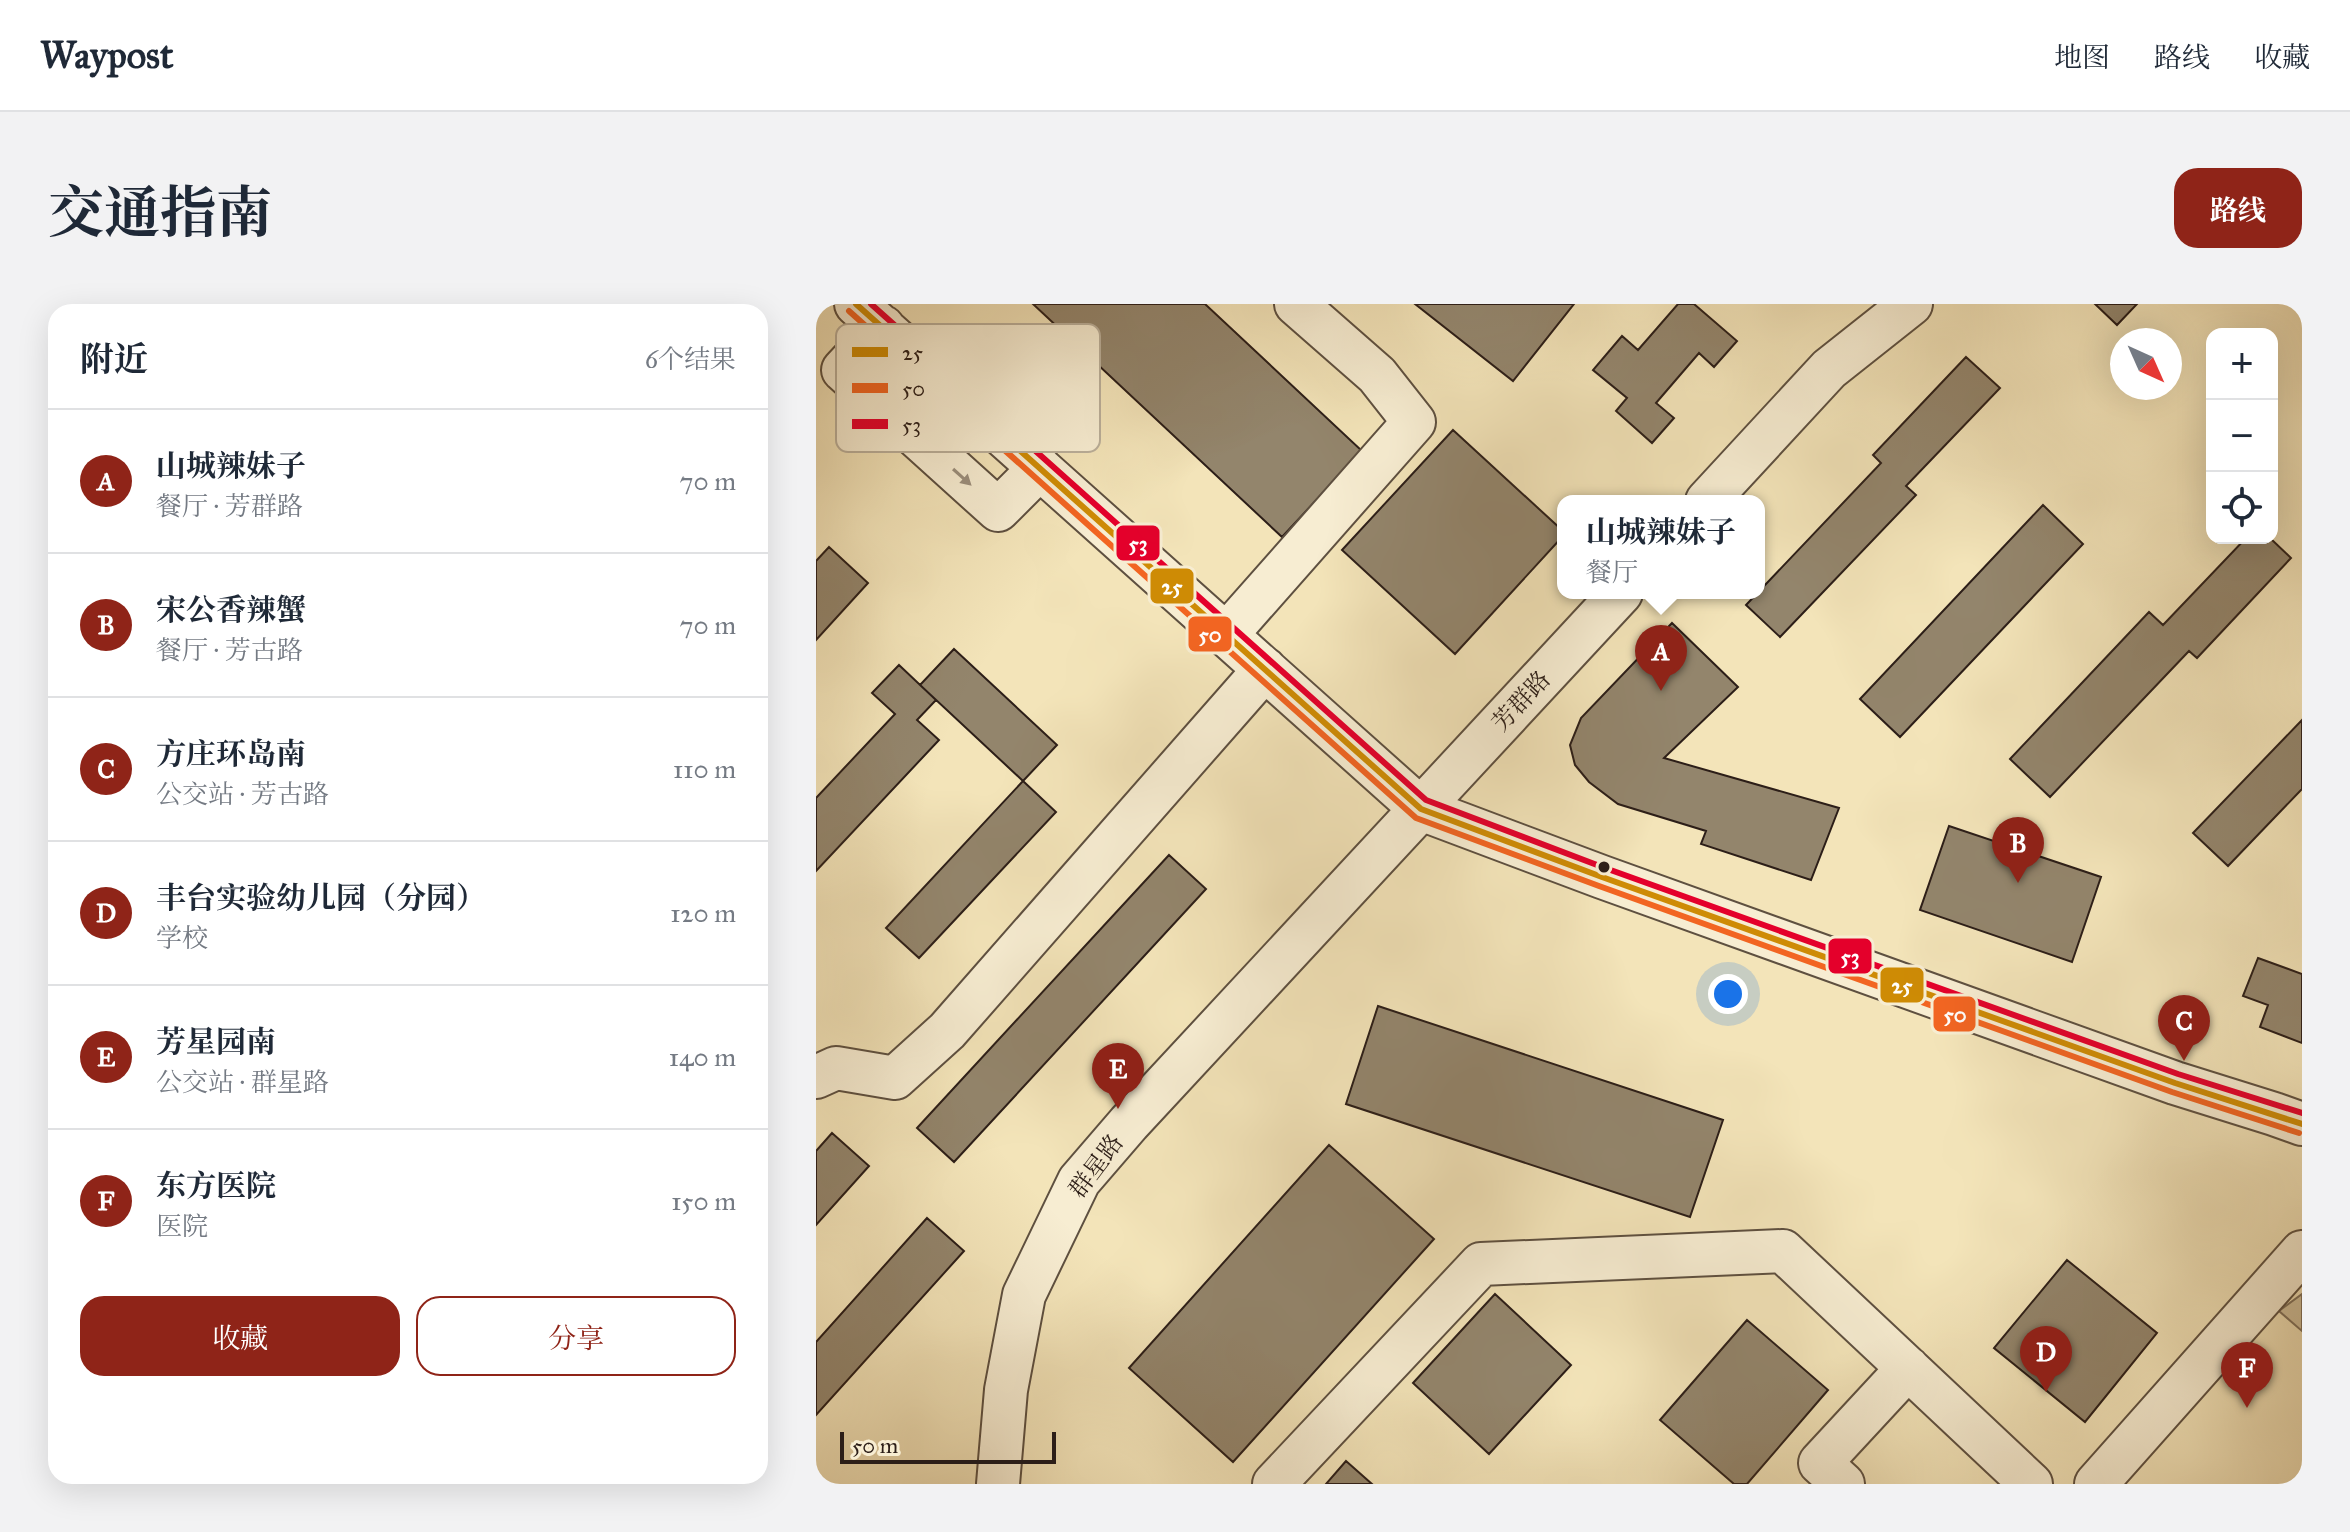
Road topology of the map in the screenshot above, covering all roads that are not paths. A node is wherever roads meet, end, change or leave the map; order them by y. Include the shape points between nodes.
1 (1296, 304) edge
2 (1911, 304) edge
3 (934, 452) edge
4 (1022, 452) edge
5 (1040, 468) junction
6 (1713, 495) edge
7 (1615, 599) edge
8 (1226, 635) junction
9 (1265, 669) junction
10 (1421, 809) junction
11 (816, 1077) edge
12 (2302, 1124) edge
13 (2302, 1252) edge
14 (1908, 1368) junction
15 (998, 1484) edge
16 (1274, 1484) edge
17 (1843, 1484) edge
18 (2031, 1484) edge
19 (2096, 1484) edge

1 - 8 street via 1377,375 1414,422
2 - 6 street via 1829,369
3 -> 5 street via 998,510
4 - 5 street
5 - 8 street
7 - 10 street, 芳群路
8 - 9 street
9 - 10 street
9 - 11 street via 947,1031 906,1069 895,1078 836,1068
10 - 12 street via 2160,1078
10 - 15 street, 群星路 via 1079,1181 1024,1295 1006,1390
13 - 19 street
14 - 16 street via 1783,1251 1481,1264
14 - 17 street via 1820,1463
14 - 18 street

